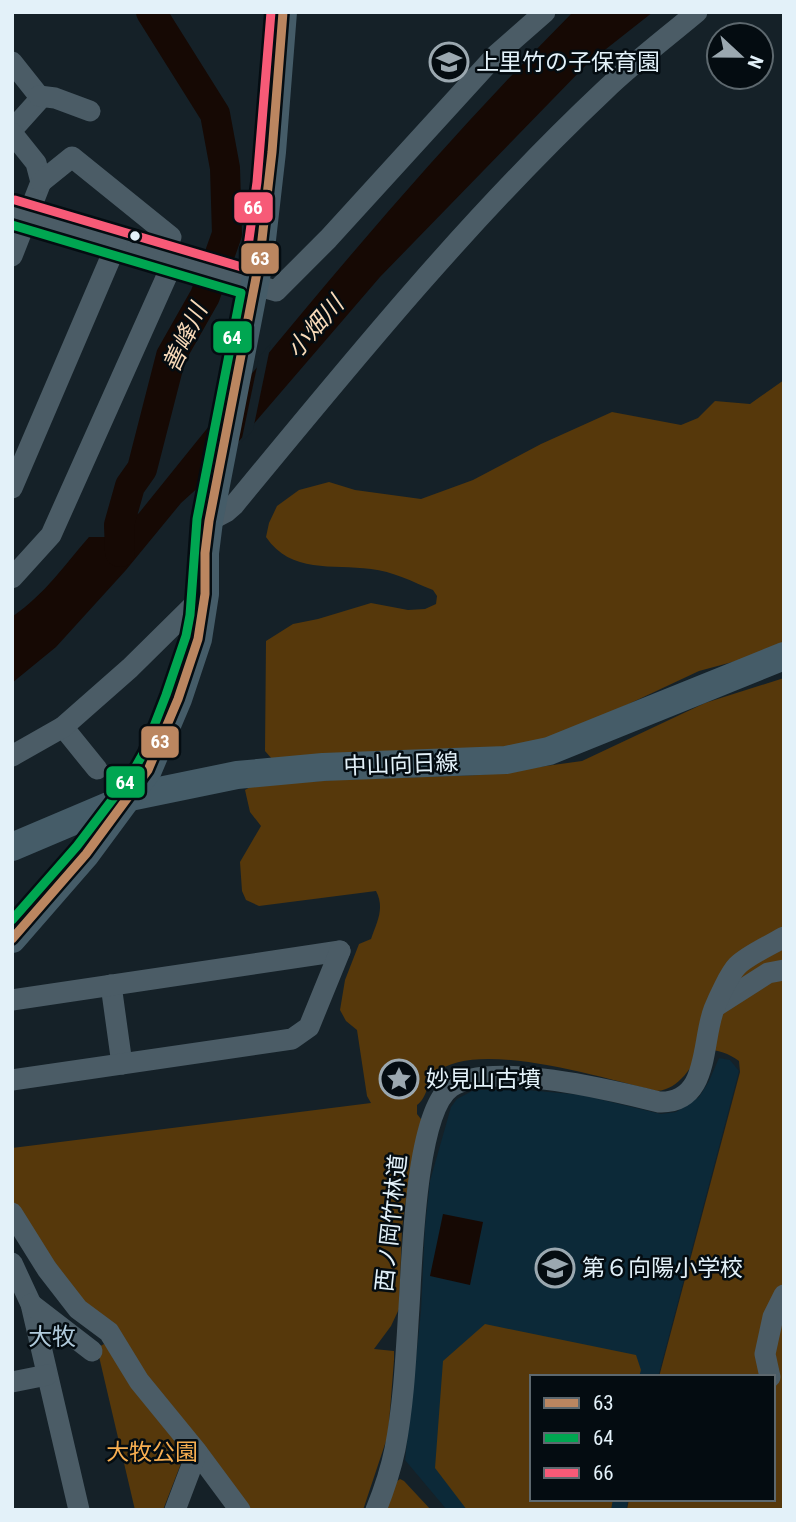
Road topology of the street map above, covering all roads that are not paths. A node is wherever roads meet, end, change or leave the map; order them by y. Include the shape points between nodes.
1 (283, 12) edge
2 (545, 12) edge
3 (697, 12) edge
4 (12, 62) edge
5 (39, 96) junction
6 (90, 111) dead end
7 (14, 126) edge
8 (41, 182) junction
9 (19, 214) edge
10 (117, 243) junction
11 (12, 256) edge
12 (168, 258) junction
13 (255, 284) junction
14 (12, 488) edge
15 (209, 521) junction
16 (12, 578) edge
17 (205, 594) junction
18 (784, 656) edge
19 (63, 727) junction
20 (12, 756) edge
21 (97, 769) dead end
22 (130, 797) junction
23 (12, 847) edge
24 (784, 937) edge
25 (12, 939) edge
26 (784, 970) edge
27 (111, 985) junction
28 (12, 1000) edge
29 (716, 1006) junction
30 (122, 1064) junction
31 (12, 1080) edge
32 (12, 1213) edge
33 (12, 1264) edge
34 (784, 1295) edge
35 (31, 1304) junction
36 (92, 1351) dead end
37 (47, 1375) junction
38 (771, 1375) edge
39 (12, 1382) edge
40 (197, 1452) junction
41 (79, 1510) edge
42 (174, 1510) edge
43 (240, 1510) edge
44 (376, 1510) edge

1 - 13 main road
2 - 13 street via 495,56 276,291
3 - 15 street via 606,89 524,169 351,363 234,505
4 - 5 street
5 - 6 street
5 - 7 street
7 - 8 street via 36,163
8 - 9 street
8 - 12 street via 72,157 171,237
9 - 10 street
9 - 11 street
10 - 12 street
10 - 14 street
12 - 13 street
12 - 16 street via 51,534
13 - 15 main road
15 - 17 main road
17 - 19 street
17 - 22 main road via 198,639 178,699 148,770
18 - 22 main road, 中山向日線 via 550,751 506,760 279,770
19 - 20 street
19 - 21 street
22 - 23 main road, 中山向日線
22 - 25 main road
24 - 29 street, 西ノ岡竹林道 via 737,966
26 - 29 street via 768,973
27 - 28 street
27 - 30 street
27 - 30 street via 340,951 309,1027 292,1039
29 - 44 street, 西ノ岡竹林道 via 702,1067 681,1099 659,1102 536,1078 475,1078 453,1085 443,1094 419,1175 395,1450
30 - 31 street
32 - 40 street via 47,1269 78,1309 109,1332 139,1381
33 - 35 street
34 - 38 street via 773,1317 765,1354
35 - 36 street
35 - 37 street
37 - 39 street
37 - 41 street
40 - 42 street
40 - 43 street

